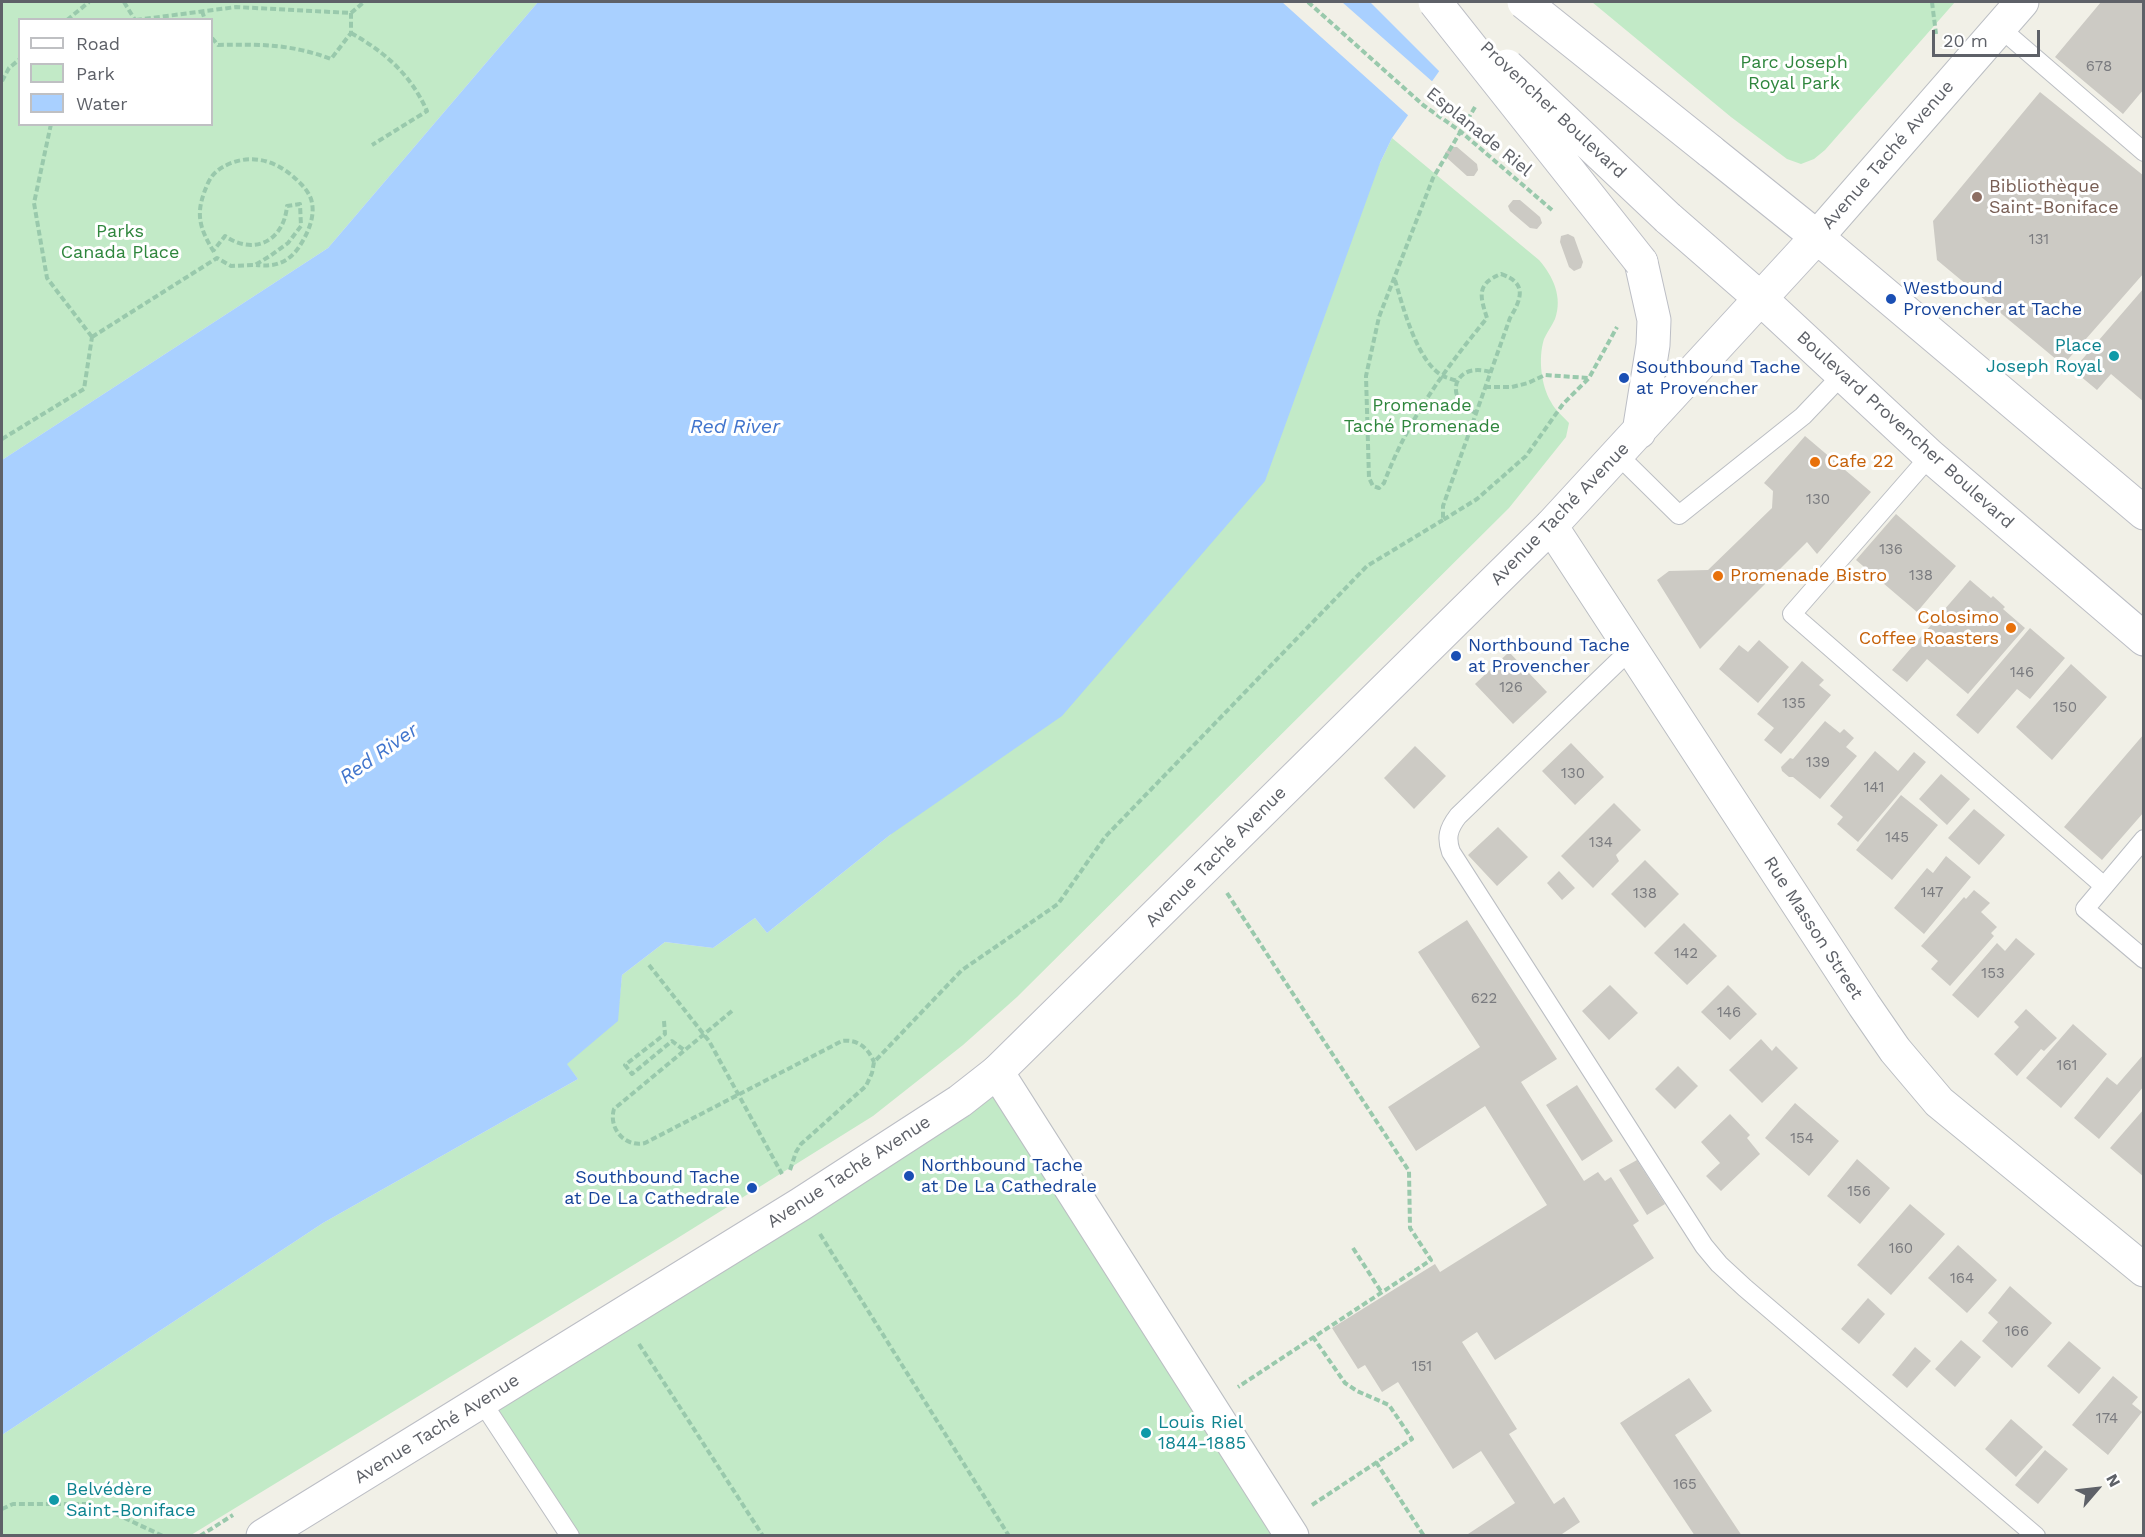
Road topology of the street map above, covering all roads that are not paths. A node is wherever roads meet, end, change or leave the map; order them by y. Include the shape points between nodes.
1 (1436, 2) edge
2 (1524, 2) edge
3 (2022, 2) edge
4 (1999, 27) junction
5 (2144, 152) edge
6 (1668, 218) joint
7 (1817, 237) junction
8 (1761, 299) junction
9 (1842, 375) junction
10 (1628, 443) junction
11 (1930, 456) junction
12 (2144, 513) edge
13 (1551, 526) junction
14 (2144, 639) edge
15 (1631, 649) junction
16 (2144, 839) edge
17 (2104, 886) junction
18 (2144, 959) edge
19 (997, 1072) junction
20 (2144, 1270) edge
21 (482, 1402) junction
22 (1288, 1529) edge
23 (263, 1536) edge
24 (570, 1536) edge
25 (2036, 1536) edge

1 - 6 street, Provencher Boulevard, bridge
1 - 10 street, bridge via 1641,262 1650,299 1653,345
2 - 7 street, bridge
3 - 4 street, Avenue Taché Avenue
4 - 5 lane
4 - 7 street, Avenue Taché Avenue
6 - 8 street, Boulevard Provencher Boulevard
7 - 8 street, Avenue Taché Avenue
7 - 12 street
8 - 9 street, Boulevard Provencher Boulevard
8 - 10 street, Avenue Taché Avenue
9 - 10 lane via 1803,416 1679,515
9 - 11 street, Boulevard Provencher Boulevard
10 - 13 street, Avenue Taché Avenue
11 - 14 street, Boulevard Provencher Boulevard
11 - 17 lane via 1792,614
13 - 15 street, Rue Masson Street
13 - 19 street, Avenue Taché Avenue
15 - 20 street, Rue Masson Street via 1864,1005 1918,1078 1939,1102
15 - 25 lane via 1458,816 1450,826 1447,841 1451,852 1719,1264
16 - 17 lane
17 - 18 lane via 2085,909
19 - 21 street, Avenue Taché Avenue via 960,1101 801,1204
19 - 22 street
21 - 23 street, Avenue Taché Avenue
21 - 24 lane

